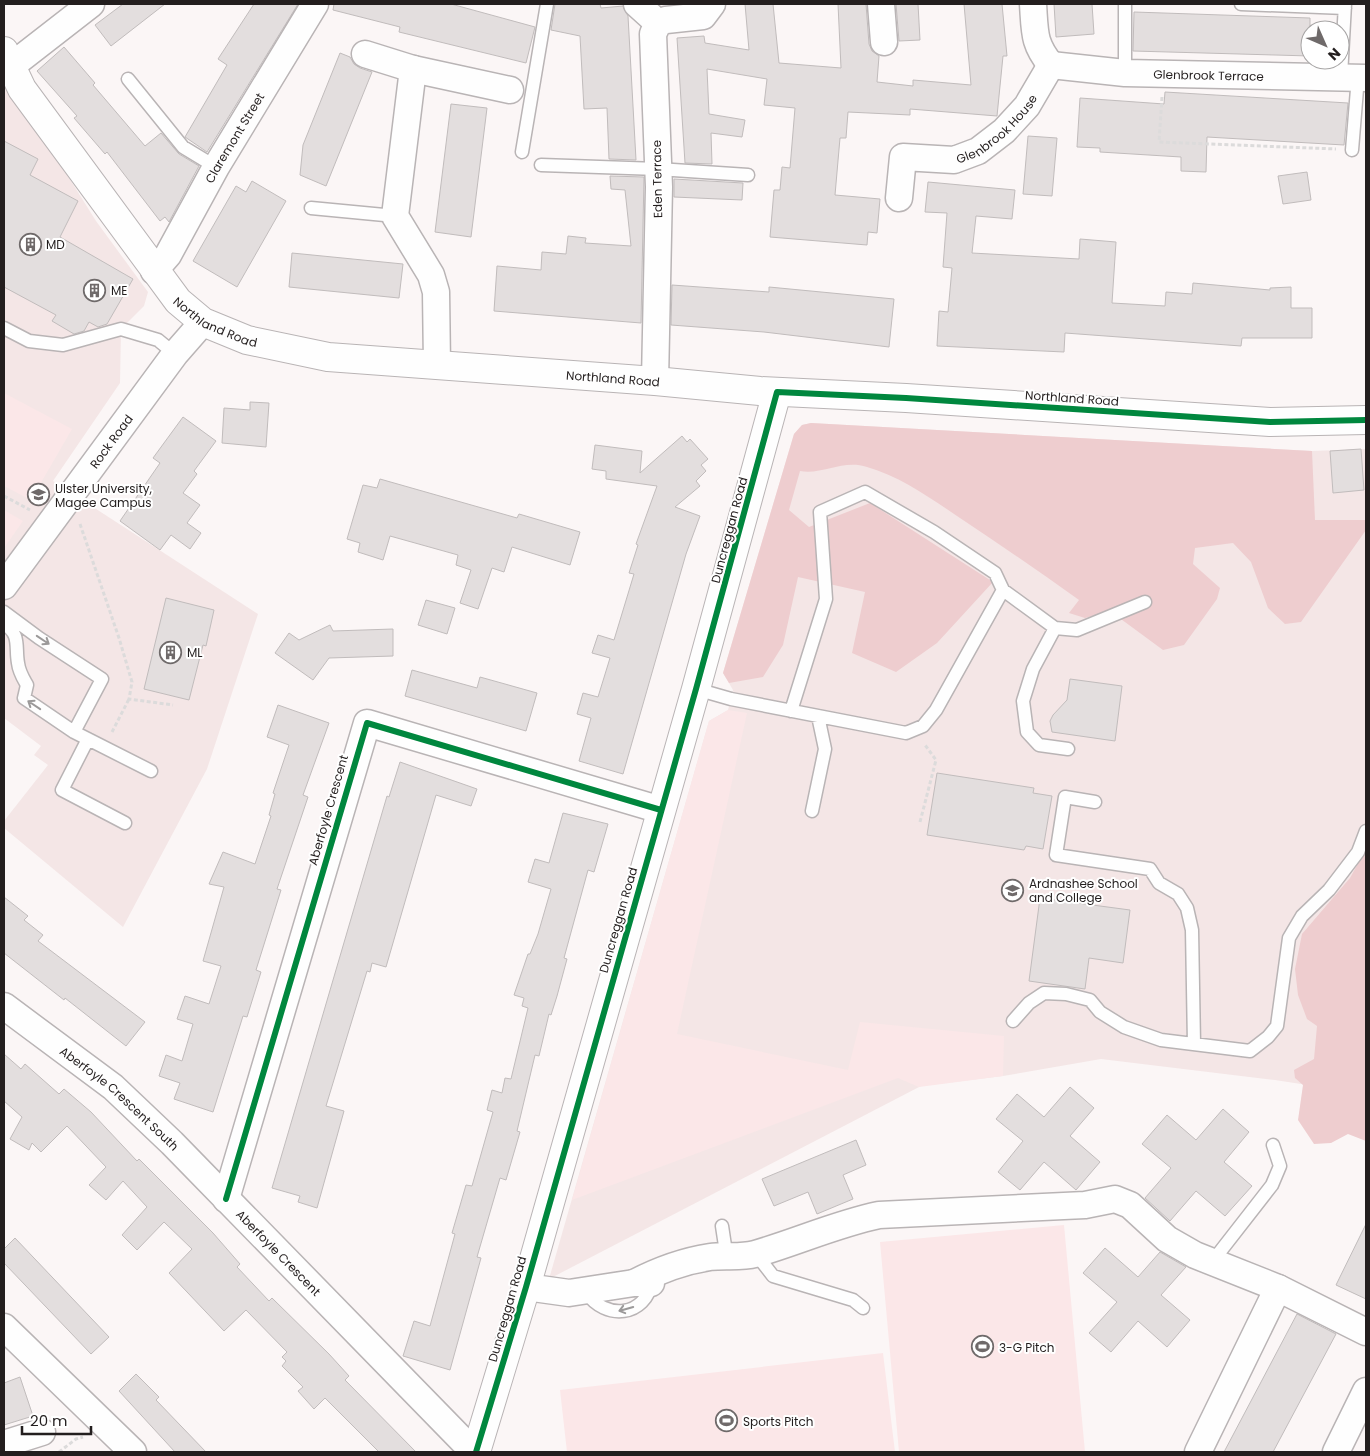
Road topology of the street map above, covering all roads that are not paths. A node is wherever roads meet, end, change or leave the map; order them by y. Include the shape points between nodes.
1 (91, 4) edge
2 (315, 4) edge
3 (547, 4) edge
4 (637, 4) edge
5 (881, 4) edge
6 (1033, 4) edge
7 (1125, 4) edge
8 (1242, 4) edge
9 (1345, 6) edge
10 (708, 10) edge
11 (658, 23) junction
12 (884, 42) dead end
13 (365, 54) dead end
14 (7, 59) edge
15 (1051, 65) junction
16 (413, 69) junction
17 (1124, 73) junction
18 (1355, 77) edge
19 (128, 79) dead end
20 (510, 90) dead end
21 (1352, 150) road end
22 (522, 152) dead end
23 (541, 165) dead end
24 (216, 167) junction
25 (658, 169) junction
26 (748, 175) dead end
27 (899, 198) dead end
28 (311, 208) dead end
29 (394, 216) junction
30 (154, 271) junction
31 (203, 322) junction
32 (4, 328) edge
33 (175, 354) junction
34 (437, 365) junction
35 (655, 381) junction
36 (777, 392) junction
37 (1366, 420) edge
38 (4, 586) edge
39 (1003, 590) junction
40 (1145, 602) dead end
41 (4, 612) edge
42 (4, 624) edge
43 (1055, 628) junction
44 (696, 689) junction
45 (791, 711) junction
46 (818, 716) junction
47 (74, 732) junction
48 (88, 739) junction
49 (1068, 749) dead end
50 (151, 771) dead end
51 (1094, 802) dead end
52 (661, 810) junction
53 (812, 811) dead end
54 (125, 823) dead end
55 (1366, 831) edge
56 (4, 1006) edge
57 (1013, 1021) dead end
58 (1194, 1044) junction
59 (1274, 1145) dead end
60 (226, 1199) junction
61 (722, 1226) dead end
62 (738, 1258) junction
63 (1212, 1262) junction
64 (526, 1287) junction
65 (1278, 1288) junction
66 (863, 1308) dead end
67 (4, 1327) edge
68 (1366, 1332) edge
69 (1366, 1391) edge
70 (42, 1432) dead end
71 (4, 1444) edge
72 (477, 1450) edge
73 (133, 1452) edge
74 (1198, 1452) edge
75 (1336, 1452) edge

1 - 14 street
2 - 24 street, Claremont Street
3 - 22 lane
4 - 11 street
5 - 12 street
6 - 15 street via 1038,50
7 - 17 lane
8 - 9 lane
9 - 18 lane
10 - 11 street
11 - 25 street, Eden Terrace via 653,34
13 - 16 street
14 - 30 main road, Northland Road via 22,89
15 - 17 street, Glenbrook Terrace
15 - 27 street, Glenbrook House via 1027,106 1004,131 978,151 954,160 903,157
16 - 20 street
16 - 29 street
17 - 18 street, Glenbrook Terrace
18 - 21 lane
19 - 24 lane via 184,147
23 - 25 lane
24 - 30 street, Claremont Street via 168,255
25 - 26 lane
25 - 35 street, Eden Terrace
28 - 29 lane
29 - 34 street via 430,275 436,292
30 - 31 main road, Northland Road via 178,301
31 - 33 street, Rock Road
31 - 34 main road, Northland Road via 247,340 328,357
32 - 33 lane via 29,341 63,345 121,329 158,340
33 - 38 street, Rock Road
34 - 35 main road, Northland Road
35 - 36 main road, Northland Road
36 - 37 main road, Northland Road via 1270,422
36 - 44 main road, Duncreggan Road
39 - 43 lane
39 - 45 lane via 995,573 934,532 865,492 820,512 826,599
39 - 46 lane via 936,710 923,726 906,733
40 - 43 lane via 1077,630
41 -> 47 lane via 102,679
47 -> 42 lane via 24,698 28,685 20,674 16,636
43 - 49 lane via 1032,669 1023,701 1027,732 1039,745
44 - 45 lane
44 - 52 main road, Duncreggan Road
45 - 46 lane
46 - 53 lane via 825,748
47 - 48 lane
48 - 50 lane
48 - 54 lane via 62,790
51 - 58 lane via 1065,797 1056,855 1150,870 1159,882 1178,894 1187,908 1192,930
52 - 60 street, Aberfoyle Crescent via 367,723
52 - 64 main road, Duncreggan Road
55 - 58 lane via 1358,852 1329,890 1302,916 1290,938 1277,1026 1250,1050
56 - 60 street, Aberfoyle Crescent South via 113,1087
57 - 58 lane via 1029,1003 1044,993 1066,994 1090,1000 1100,1012 1124,1027 1161,1040
59 - 63 lane via 1280,1166 1272,1185
60 - 72 street, Aberfoyle Crescent via 463,1441
61 - 62 lane
62 - 63 street via 850,1221 879,1215 1085,1205 1115,1200 1130,1205 1167,1239
62 - 64 street via 710,1257 646,1280 586,1292
62 - 66 lane via 773,1276 852,1300
63 - 65 street
64 - 72 main road, Duncreggan Road
65 - 68 street
65 - 74 street
67 - 73 street
69 - 75 street
70 - 71 street

